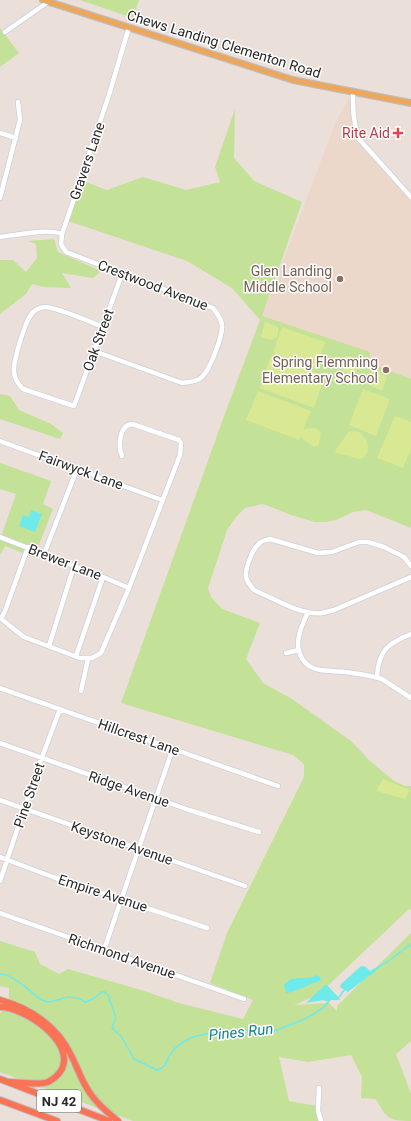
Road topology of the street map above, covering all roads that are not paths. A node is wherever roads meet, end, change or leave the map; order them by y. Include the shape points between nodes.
1 (46, 1) edge
2 (129, 27) junction
3 (5, 32) dead end
4 (353, 92) junction
5 (18, 102) dead end
6 (411, 103) edge
7 (0, 133) edge
8 (16, 138) junction
9 (411, 197) edge
10 (0, 198) edge
11 (62, 234) junction
12 (0, 237) edge
13 (122, 274) junction
14 (103, 327) junction
15 (94, 351) junction
16 (0, 441) edge
17 (122, 456) dead end
18 (77, 469) junction
19 (162, 500) junction
20 (0, 537) edge
21 (28, 548) junction
22 (44, 554) junction
23 (74, 566) junction
24 (411, 566) edge
25 (103, 577) junction
26 (411, 577) edge
27 (129, 588) junction
28 (308, 612) junction
29 (1, 619) edge
30 (411, 634) edge
31 (49, 646) junction
32 (299, 650) junction
33 (286, 653) dead end
34 (76, 656) junction
35 (88, 659) junction
36 (377, 678) junction
37 (0, 688) edge
38 (81, 691) dead end
39 (411, 698) edge
40 (60, 709) junction
41 (0, 743) edge
42 (173, 748) junction
43 (42, 758) junction
44 (278, 786) dead end
45 (157, 798) junction
46 (0, 800) edge
47 (24, 808) junction
48 (259, 832) dead end
49 (139, 848) junction
50 (0, 857) edge
51 (7, 860) junction
52 (0, 881) edge
53 (245, 886) dead end
54 (122, 899) junction
55 (0, 913) edge
56 (207, 928) dead end
57 (104, 950) junction
58 (244, 999) dead end
59 (0, 1000) edge
60 (0, 1007) edge
61 (0, 1079) edge
62 (8, 1082) junction
63 (319, 1088) dead end
64 (0, 1100) edge
65 (57, 1121) edge
66 (109, 1121) edge
67 (118, 1121) edge
68 (321, 1121) edge

1 - 2 main road, Chews Landing Clementon Road
1 - 3 street
2 - 4 main road, Chews Landing Clementon Road via 293,80
2 - 11 street, Gravers Lane via 113,83
4 - 6 main road, Chews Landing Clementon Road
4 - 9 street via 353,118 360,139
5 - 8 street via 20,120
7 - 8 street
8 - 10 street
11 - 12 street via 47,231
11 - 13 street, Crestwood Avenue via 61,244 66,252
13 - 14 street, Oak Street
13 - 15 street, Crestwood Avenue via 213,308 219,315 222,332 208,370 202,377 182,383
14 - 15 street, Oak Street
14 - 15 street, Oak Street via 44,307 31,314 27,320 13,370 19,385 24,389 74,406
16 - 18 street, Fairwyck Lane
17 - 19 street via 119,448 122,433 127,425 132,424 180,441 180,454
18 - 19 street, Fairwyck Lane
18 - 22 street
19 - 27 street
20 - 21 street, Brewer Lane
21 - 22 street, Brewer Lane
21 - 29 street
22 - 23 street, Brewer Lane
23 - 25 street, Brewer Lane
23 - 31 street
24 - 28 street via 404,557 368,542 359,542 326,554 318,554 270,539 259,542 246,569 246,578 250,586 288,606
25 - 27 street, Brewer Lane
25 - 34 street
26 - 28 street via 334,610 322,613
27 - 35 street via 101,653
28 - 32 street via 301,630
29 - 31 street via 24,637
30 - 36 street via 387,647 379,662
31 - 34 street
32 - 33 street
32 - 36 street via 302,661 315,669
34 - 35 street
35 - 38 street
36 - 39 street
37 - 40 street, Hillcrest Lane
40 - 42 street, Hillcrest Lane
40 - 43 street, Pine Street
41 - 43 street, Ridge Avenue
42 - 44 street, Hillcrest Lane
42 - 45 street
43 - 45 street, Ridge Avenue
43 - 47 street, Pine Street
45 - 48 street, Ridge Avenue
45 - 49 street
46 - 47 street, Keystone Avenue
47 - 49 street, Keystone Avenue
47 - 51 street, Pine Street
49 - 53 street, Keystone Avenue
49 - 54 street
50 - 51 street, Empire Avenue
51 - 52 street, Pine Street
51 - 54 street, Empire Avenue
54 - 56 street, Empire Avenue
54 - 57 street
55 - 57 street, Richmond Avenue
57 - 58 street, Richmond Avenue
59 - 67 highway via 15,1004 37,1016 57,1032 66,1044 90,1094
60 - 62 highway via 13,1009 40,1024 58,1042 64,1056 61,1071 49,1081
61 - 62 highway, NJ 42
62 - 66 highway, NJ 42
63 - 68 street via 318,1111
64 - 65 highway, NJ 42

